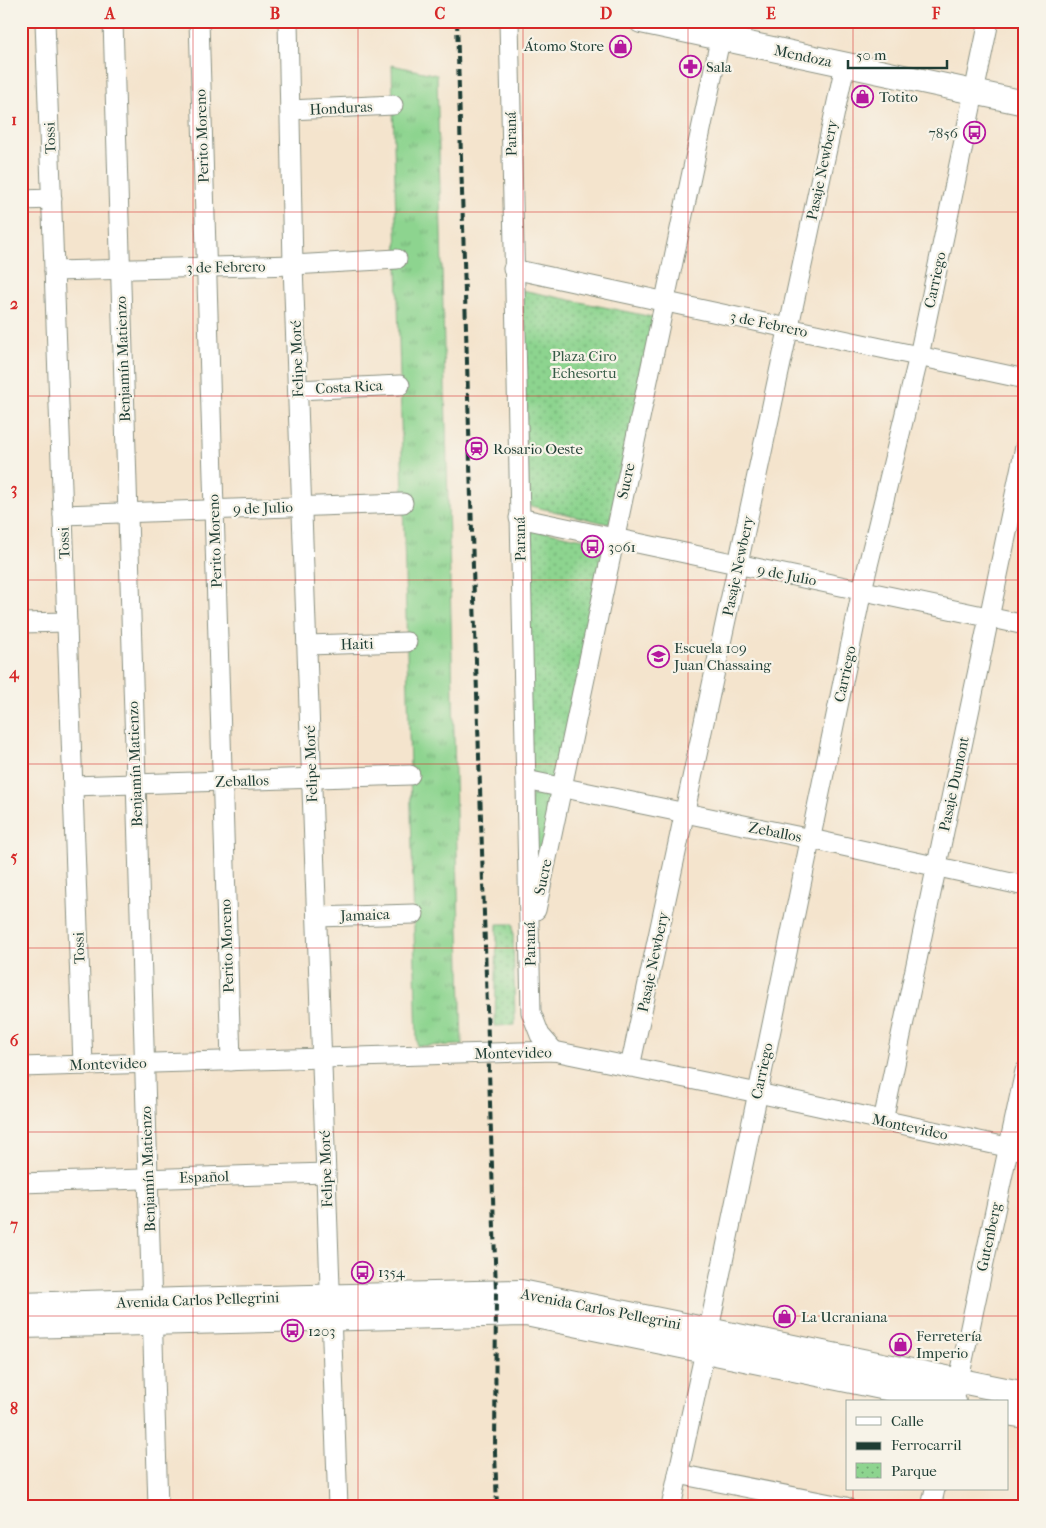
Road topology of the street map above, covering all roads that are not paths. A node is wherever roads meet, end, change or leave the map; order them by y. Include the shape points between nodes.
1 (45, 21) edge
2 (113, 21) edge
3 (199, 21) edge
4 (288, 21) edge
5 (509, 21) edge
6 (641, 21) edge
7 (989, 21) edge
8 (722, 30) edge
9 (845, 65) junction
10 (974, 92) junction
11 (1025, 103) edge
12 (393, 106) dead end
13 (290, 110) junction
14 (52, 199) junction
15 (21, 200) edge
16 (397, 259) dead end
17 (293, 265) junction
18 (206, 267) junction
19 (120, 269) junction
20 (513, 269) junction
21 (54, 271) junction
22 (664, 301) junction
23 (788, 328) junction
24 (919, 356) junction
25 (1025, 379) edge
26 (400, 385) dead end
27 (298, 390) junction
28 (1025, 447) edge
29 (403, 503) dead end
30 (302, 506) junction
31 (214, 509) junction
32 (127, 512) junction
33 (63, 515) junction
34 (519, 518) junction
35 (614, 539) junction
36 (738, 565) junction
37 (862, 590) junction
38 (989, 618) junction
39 (67, 622) junction
40 (21, 623) edge
41 (1025, 625) edge
42 (407, 642) dead end
43 (307, 645) junction
44 (410, 775) dead end
45 (312, 779) junction
46 (526, 780) junction
47 (222, 781) junction
48 (136, 784) junction
49 (73, 786) junction
50 (562, 787) junction
51 (684, 813) junction
52 (810, 839) junction
53 (936, 867) junction
54 (1025, 886) edge
55 (414, 914) dead end
56 (317, 917) junction
57 (529, 941) junction
58 (554, 1051) junction
59 (322, 1058) junction
60 (231, 1061) junction
61 (144, 1063) junction
62 (83, 1065) junction
63 (21, 1067) edge
64 (630, 1067) junction
65 (1025, 1072) edge
66 (758, 1093) junction
67 (883, 1121) junction
68 (1017, 1149) edge
69 (326, 1173) junction
70 (148, 1179) junction
71 (21, 1183) edge
72 (21, 1305) edge
73 (331, 1307) junction
74 (152, 1311) junction
75 (21, 1326) edge
76 (707, 1340) junction
77 (1025, 1394) edge
78 (955, 1396) edge
79 (1008, 1413) edge
80 (1025, 1416) edge
81 (678, 1474) junction
82 (935, 1490) edge
83 (158, 1507) edge
84 (338, 1507) edge
85 (671, 1507) edge
86 (846, 1507) edge
87 (931, 1507) edge

1 - 14 street, Tossi
2 - 19 street, Benjamín Matienzo
3 - 18 street, Perito Moreno
4 - 13 street, Felipe Moré
5 - 20 street, Paraná
6 - 8 main road, Mendoza
7 - 10 street, Carriego
8 - 9 main road, Mendoza
8 - 22 street, Sucre
9 - 10 main road, Mendoza
9 - 23 street, Pasaje Newbery
10 - 11 main road, Mendoza
10 - 24 street, Carriego
12 - 13 street, Honduras
13 - 17 street, Felipe Moré
14 - 15 street
14 - 21 street, Tossi
16 - 17 street, 3 de Febrero
17 - 18 street, 3 de Febrero
17 - 27 street, Felipe Moré
18 - 19 street, 3 de Febrero
18 - 31 street, Perito Moreno
19 - 21 street, 3 de Febrero
19 - 32 street, Benjamín Matienzo
20 - 22 street, 3 de Febrero
20 - 34 street, Paraná
21 - 33 street, Tossi
22 - 23 street, 3 de Febrero
22 - 35 street, Sucre
23 - 24 street, 3 de Febrero
23 - 36 street, Pasaje Newbery
24 - 25 street, 3 de Febrero
24 - 37 street, Carriego
26 - 27 street, Costa Rica
27 - 30 street, Felipe Moré
28 - 38 street, Pasaje Dumont
29 - 30 street, 9 de Julio
30 - 31 street, 9 de Julio
30 - 43 street, Felipe Moré
31 - 32 street, 9 de Julio
31 - 47 street, Perito Moreno
32 - 33 street, 9 de Julio
32 - 48 street, Benjamín Matienzo
33 - 39 street, Tossi
34 - 35 street, 9 de Julio
34 - 46 street, Paraná
35 - 36 street, 9 de Julio
35 - 50 street, Sucre
36 - 37 street, 9 de Julio
36 - 51 street, Pasaje Newbery
37 - 38 street, 9 de Julio
37 - 52 street, Carriego
38 - 41 street, 9 de Julio
38 - 53 street, Pasaje Dumont
39 - 40 street
39 - 49 street, Tossi
42 - 43 street, Haiti
43 - 45 street, Felipe Moré
44 - 45 street, Zeballos
45 - 47 street, Zeballos
45 - 56 street, Felipe Moré
46 - 50 street, Zeballos
46 - 57 street, Paraná
47 - 48 street, Zeballos
47 - 60 street, Perito Moreno
48 - 49 street, Zeballos
48 - 61 street, Benjamín Matienzo
49 - 62 street, Tossi
50 - 51 street, Zeballos
50 - 57 street, Sucre
51 - 52 street, Zeballos
51 - 64 street, Pasaje Newbery
52 - 53 street, Zeballos
52 - 66 street, Carriego
53 - 54 street, Zeballos
53 - 67 street, Pasaje Dumont
55 - 56 street, Jamaica
56 - 59 street, Felipe Moré
57 - 58 street, Paraná via 531,1012 540,1035
58 - 59 street, Montevideo
58 - 64 street, Montevideo
59 - 60 street, Montevideo
59 - 69 street, Felipe Moré
60 - 61 street, Montevideo
61 - 62 street, Montevideo
61 - 70 street, Benjamín Matienzo
62 - 63 street, Montevideo
64 - 66 street, Montevideo
65 - 68 street, Gutenberg
66 - 67 street, Montevideo
66 - 76 street, Carriego
67 - 68 street, Montevideo
68 - 78 street, Gutenberg
69 - 70 street, Español
69 - 73 street, Felipe Moré
70 - 71 street, Español
70 - 74 street, Benjamín Matienzo
72 - 74 main road, Avenida Carlos Pellegrini
73 - 74 main road, Avenida Carlos Pellegrini
73 - 76 main road, Avenida Carlos Pellegrini via 521,1292
73 - 84 street, Felipe Moré
74 - 75 main road, Avenida Carlos Pellegrini
74 - 83 street, Benjamín Matienzo
76 - 78 main road, Avenida Carlos Pellegrini
76 - 81 street, Carriego
77 - 78 main road, Avenida Carlos Pellegrini
79 - 80 main road
81 - 85 street, Carriego
81 - 86 street
82 - 87 street

